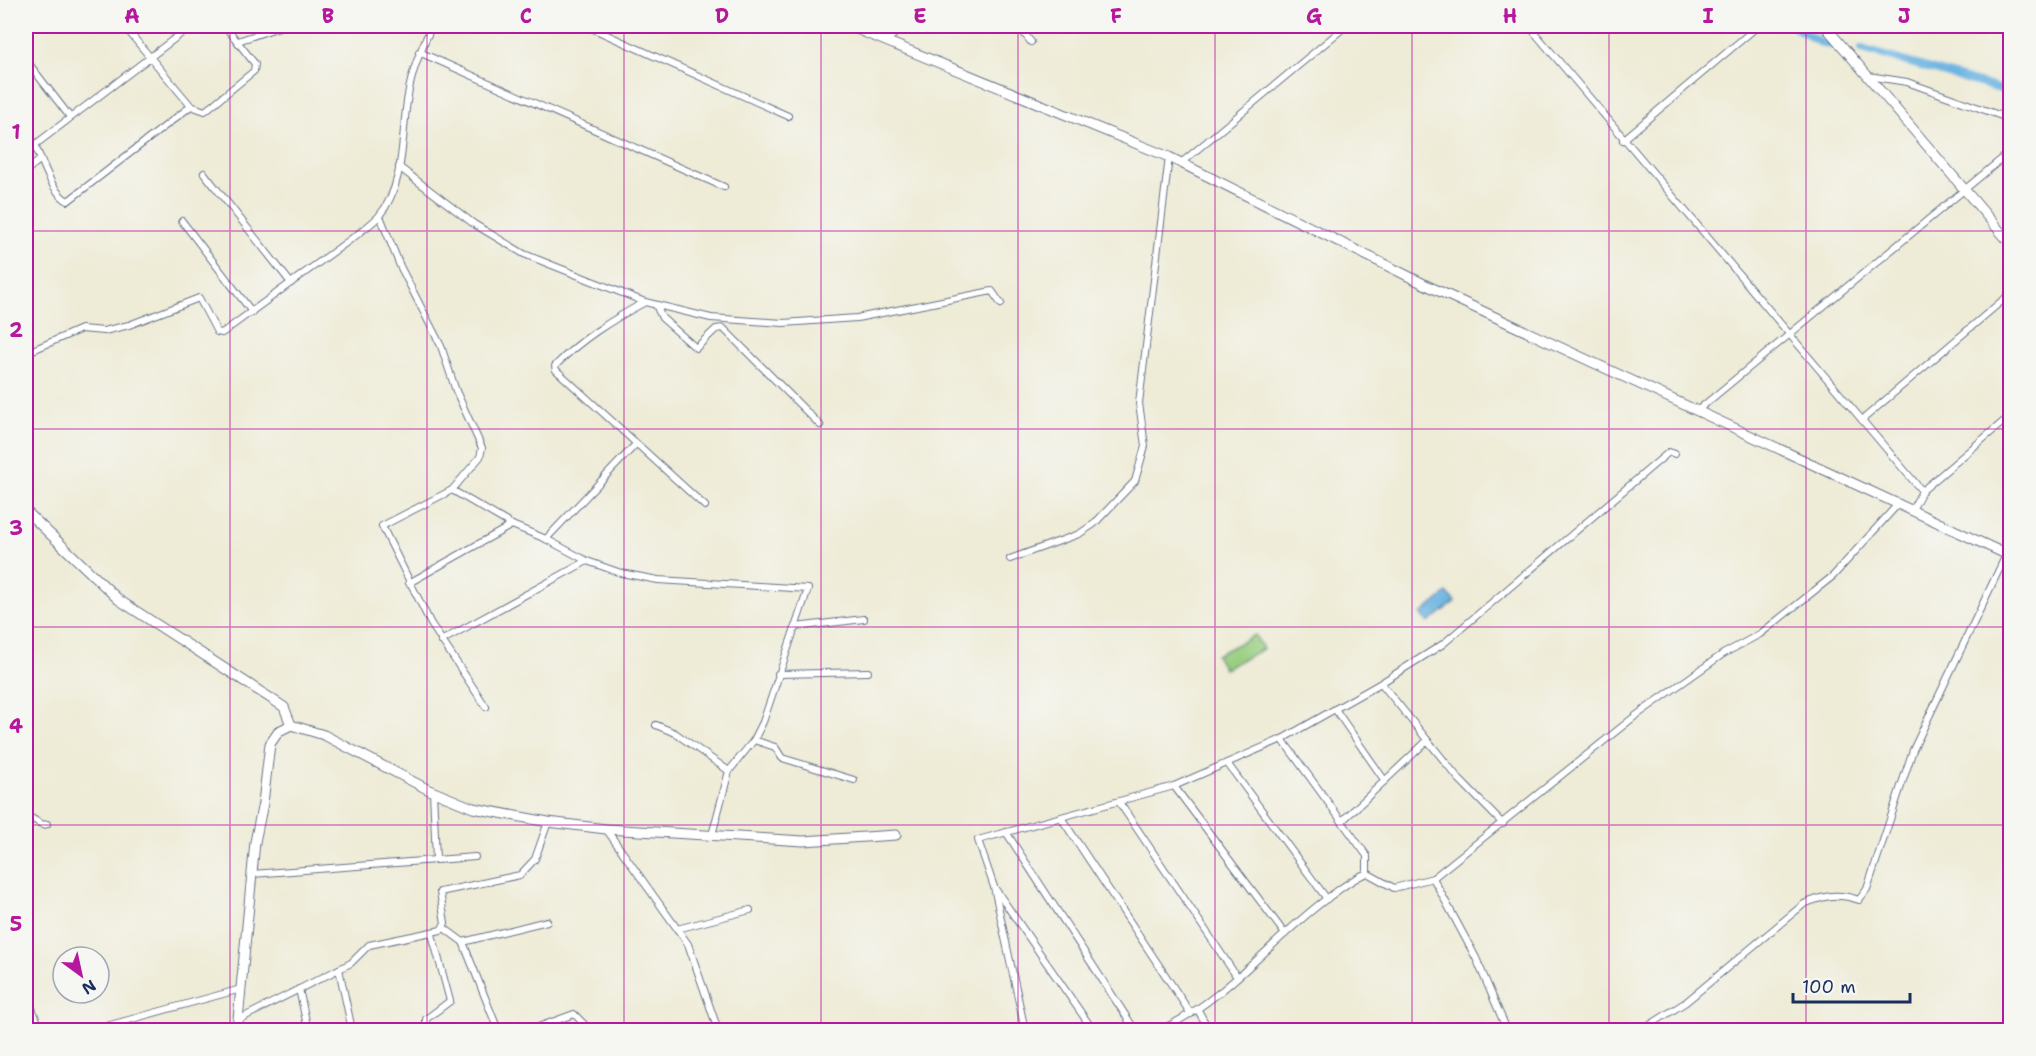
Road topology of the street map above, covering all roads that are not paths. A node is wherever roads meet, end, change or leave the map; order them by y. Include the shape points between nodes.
1 (124, 26) edge
2 (191, 26) edge
3 (225, 26) edge
4 (282, 26) edge
5 (432, 26) edge
6 (587, 26) edge
7 (849, 26) edge
8 (904, 26) edge
9 (1018, 26) edge
10 (1346, 26) edge
11 (1529, 26) edge
12 (1758, 26) edge
13 (1825, 26) edge
14 (238, 41) junction
15 (886, 41) junction
16 (1031, 42) dead end
17 (419, 52) junction
18 (149, 57) junction
19 (26, 60) edge
20 (1868, 76) junction
21 (191, 106) junction
22 (788, 116) dead end
23 (70, 117) junction
24 (2010, 119) edge
25 (26, 132) edge
26 (1623, 141) junction
27 (36, 144) junction
28 (2010, 152) edge
29 (1168, 157) junction
30 (41, 159) junction
31 (1181, 163) junction
32 (399, 167) junction
33 (26, 171) edge
34 (204, 173) dead end
35 (724, 187) dead end
36 (1964, 190) junction
37 (380, 216) junction
38 (182, 221) dead end
39 (2010, 243) edge
40 (291, 283) junction
41 (2010, 294) edge
42 (645, 302) junction
43 (1001, 304) dead end
44 (656, 305) junction
45 (252, 312) junction
46 (1789, 336) junction
47 (26, 353) edge
48 (1698, 410) junction
49 (2010, 416) edge
50 (1862, 420) junction
51 (820, 425) dead end
52 (636, 444) junction
53 (1675, 454) dead end
54 (452, 490) junction
55 (1922, 491) junction
56 (1899, 504) junction
57 (705, 506) dead end
58 (1912, 510) junction
59 (26, 511) edge
60 (512, 525) junction
61 (546, 539) junction
62 (2010, 542) edge
63 (2005, 554) edge
64 (1010, 559) dead end
65 (587, 561) junction
66 (409, 583) junction
67 (864, 619) dead end
68 (795, 627) junction
69 (441, 641) junction
70 (868, 672) dead end
71 (778, 674) junction
72 (1381, 683) junction
73 (486, 707) dead end
74 (1335, 709) junction
75 (291, 725) junction
76 (656, 725) dead end
77 (1282, 739) junction
78 (754, 740) junction
79 (1427, 741) junction
80 (1227, 763) junction
81 (729, 771) junction
82 (854, 780) dead end
83 (1385, 781) junction
84 (1174, 786) junction
85 (433, 791) junction
86 (1119, 802) junction
87 (26, 815) edge
88 (1062, 819) junction
89 (1342, 821) junction
90 (548, 822) junction
91 (47, 824) dead end
92 (1503, 824) junction
93 (606, 829) junction
94 (1006, 832) junction
95 (712, 835) junction
96 (896, 835) dead end
97 (475, 856) dead end
98 (436, 859) junction
99 (1367, 873) junction
100 (252, 874) junction
101 (1433, 878) junction
102 (994, 887) junction
103 (1326, 899) junction
104 (750, 910) dead end
105 (547, 921) dead end
106 (444, 928) junction
107 (677, 929) junction
108 (432, 934) junction
109 (1285, 934) junction
110 (463, 942) junction
111 (339, 969) junction
112 (1237, 977) junction
113 (241, 989) junction
114 (299, 989) junction
115 (26, 994) edge
116 (1198, 1010) junction
117 (1191, 1014) junction
118 (238, 1020) junction
119 (103, 1027) dead end
120 (41, 1030) edge
121 (237, 1030) edge
122 (308, 1030) edge
123 (352, 1030) edge
124 (426, 1030) edge
125 (498, 1030) edge
126 (530, 1030) edge
127 (590, 1030) edge
128 (718, 1030) edge
129 (1025, 1030) edge
130 (1093, 1030) edge
131 (1135, 1030) edge
132 (1160, 1030) edge
133 (1209, 1030) edge
134 (1507, 1030) edge
135 (1642, 1030) edge

1 - 18 street
2 - 18 street
3 - 14 street
4 - 14 street
5 - 17 street
6 - 22 street
7 - 15 street
8 - 15 street
9 - 16 street
10 - 31 street
11 - 26 street
12 - 26 street
13 - 20 street
14 - 21 street via 253,58 254,71 205,111
15 - 29 street
17 - 32 street via 408,95
17 - 35 street
18 - 21 street
18 - 23 street
19 - 23 street
20 - 24 street via 1907,82
20 - 36 street
21 - 30 street via 72,200 64,199
23 - 27 street
25 - 27 street
26 - 46 street
27 - 30 street
28 - 36 street
29 - 31 street
29 - 64 street via 1139,403 1145,446 1135,482 1080,534
30 - 33 street
31 - 48 street via 1426,285
32 - 37 street via 391,197
32 - 42 street via 474,224 524,254
34 - 40 street
36 - 39 street
36 - 46 street
37 - 40 street
37 - 54 street via 400,266 441,346 482,448 480,457
38 - 45 street
40 - 45 street
41 - 50 street
42 - 44 street
42 - 52 street via 572,348 555,366 558,374
43 - 44 street via 992,291 857,318 783,323 711,318
44 - 51 street via 662,318 696,348 716,329 723,328
45 - 47 street via 219,334 200,298 129,325 104,331 81,329
46 - 48 street
46 - 50 street
48 - 56 street
49 - 55 street
50 - 55 street
52 - 57 street
52 - 61 street
53 - 72 street via 1669,452 1443,644
54 - 60 street
54 - 66 street via 382,526
55 - 58 street
56 - 58 street
56 - 92 street via 1833,576 1760,634 1723,654 1634,717
58 - 63 street
59 - 75 street via 119,600 284,707
60 - 61 street
60 - 66 street
61 - 65 street
62 - 63 street
63 - 135 street via 1913,750 1867,889 1859,900 1841,894 1804,904 1686,1002
65 - 68 street via 658,580 805,588 808,593
65 - 69 street
66 - 69 street
67 - 68 street
68 - 71 street
69 - 73 street
70 - 71 street
71 - 78 street
72 - 74 street
72 - 79 street
74 - 77 street
74 - 83 street
75 - 85 street via 324,735
75 - 100 street via 279,731 270,744
76 - 81 street via 681,737
77 - 80 street
77 - 89 street
78 - 81 street
78 - 82 street via 775,747 782,758
79 - 83 street
79 - 92 street
80 - 84 street
80 - 103 street
81 - 95 street
83 - 89 street
84 - 86 street
84 - 109 street
85 - 90 street via 473,808
85 - 98 street
86 - 88 street
86 - 112 street
87 - 91 street
88 - 94 street
88 - 117 street
89 - 99 street via 1367,856
90 - 93 street
90 - 106 street via 535,859 520,875 440,892
92 - 101 street
93 - 95 street
93 - 107 street
94 - 102 street via 978,840
94 - 131 street
95 - 96 street via 803,841
97 - 98 street
98 - 100 street
99 - 101 street via 1394,888
99 - 103 street
100 - 113 street
101 - 134 street via 1476,958
102 - 129 street
102 - 130 street
103 - 109 street
104 - 107 street
105 - 110 street
106 - 108 street
106 - 110 street
107 - 128 street via 688,944
108 - 111 street via 369,945
108 - 124 street via 450,1001 426,1019
109 - 112 street
110 - 125 street
111 - 114 street
111 - 123 street
112 - 116 street
113 - 118 street
113 - 119 street
114 - 118 street
114 - 122 street
115 - 120 street
116 - 117 street
116 - 133 street
117 - 132 street
118 - 121 street
126 - 127 street via 574,1014

